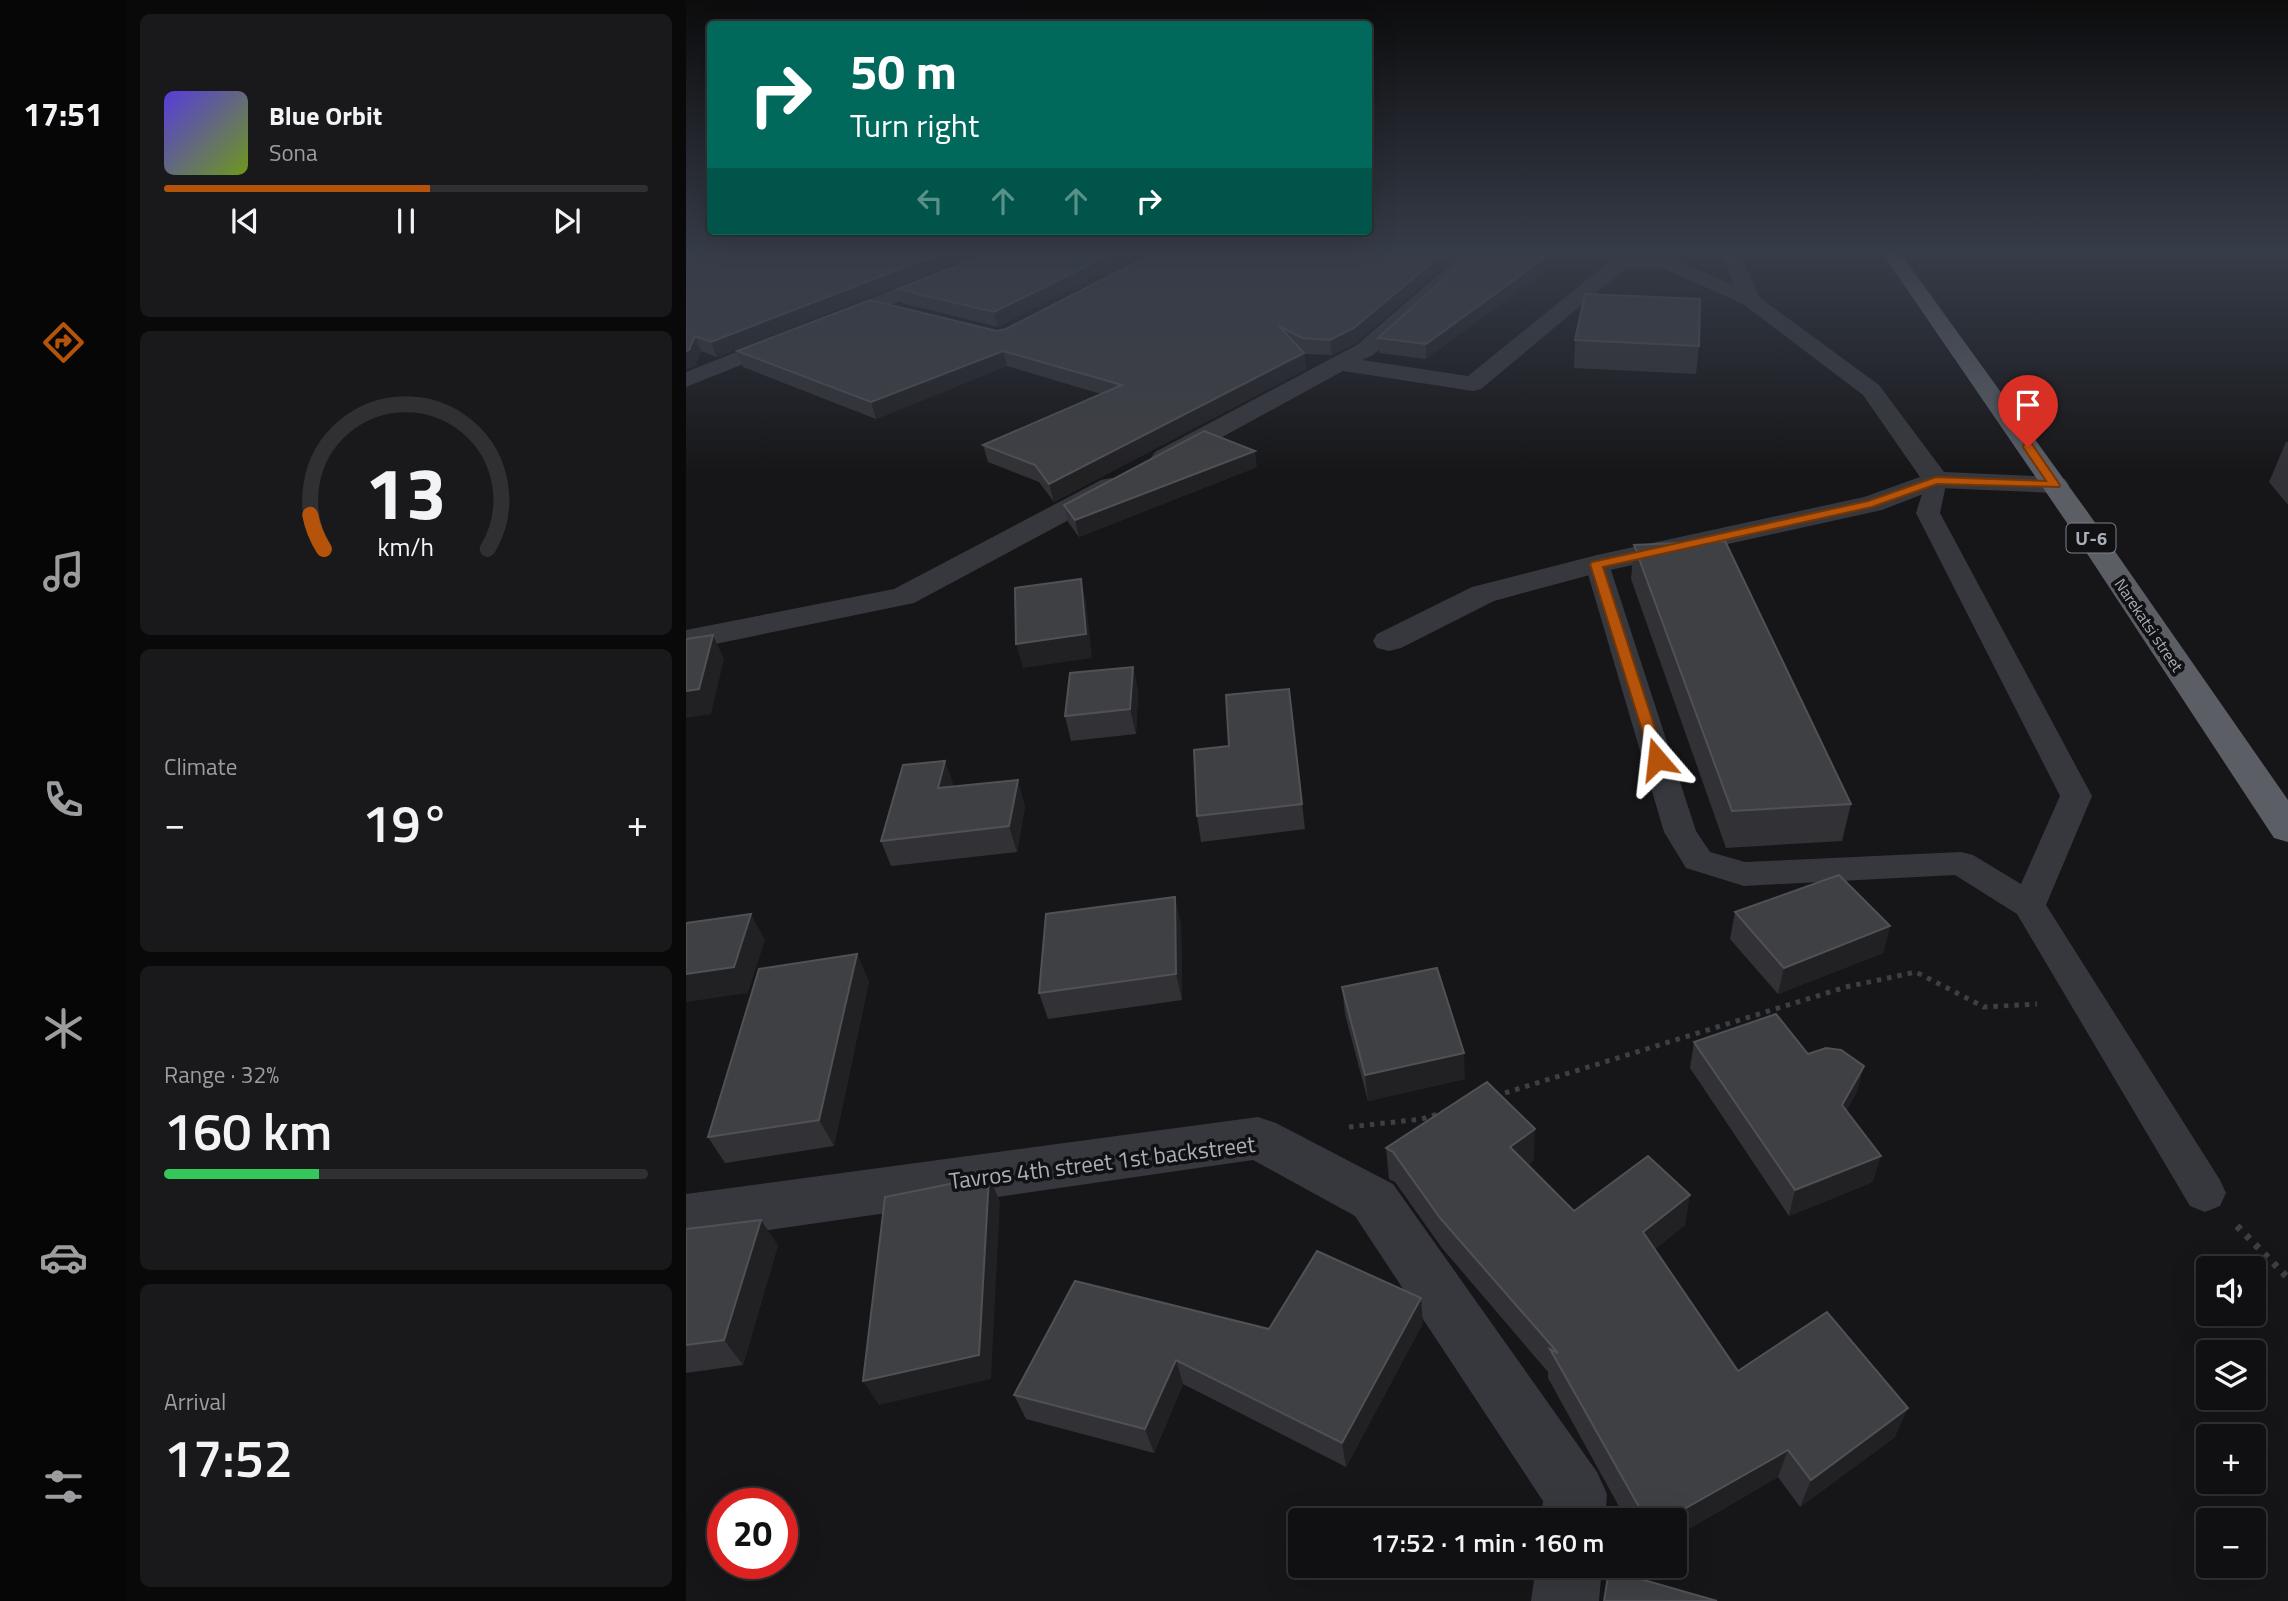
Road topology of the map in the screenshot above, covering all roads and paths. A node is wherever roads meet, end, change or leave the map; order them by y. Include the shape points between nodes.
1 (826, 325) edge
2 (1394, 325) edge
3 (1545, 325) edge
4 (1783, 325) edge
5 (1942, 325) edge
6 (1340, 365) junction
7 (686, 380) edge
8 (1936, 480) junction
9 (2055, 485) junction
10 (1597, 564) junction
11 (686, 640) edge
12 (1389, 641) dead end
13 (2288, 829) edge
14 (2029, 905) junction
15 (2087, 1000) junction
16 (1488, 1098) edge
17 (1448, 1111) edge
18 (1258, 1138) junction
19 (2206, 1193) joint
20 (686, 1218) edge
21 (2288, 1278) edge
22 (1574, 1508) edge
23 (1568, 1578) edge
24 (1565, 1601) edge

1 - 7 street
2 - 6 street
3 - 6 street via 1473,384
4 - 8 street via 1871,390
5 - 9 highway, Narekatsi street / Մ-6
6 - 11 street via 903,596
8 - 9 street
8 - 10 street via 1872,504
8 - 14 lane via 1928,513 2076,796
9 - 13 highway, Narekatsi street / Մ-6
10 - 12 street via 1483,594
10 - 14 lane via 1680,832 1698,860 1744,874 1962,863
14 - 15 lane
15 - 16 path via 1983,1007 1916,972 1846,987
15 - 19 lane
17 - 18 path via 1422,1119
18 - 20 street, Tavros 4th street 1st backstreet
18 - 22 street, Tavros 4th street 1st backstreet via 1374,1200 1575,1494
19 - 21 path
23 - 24 street

